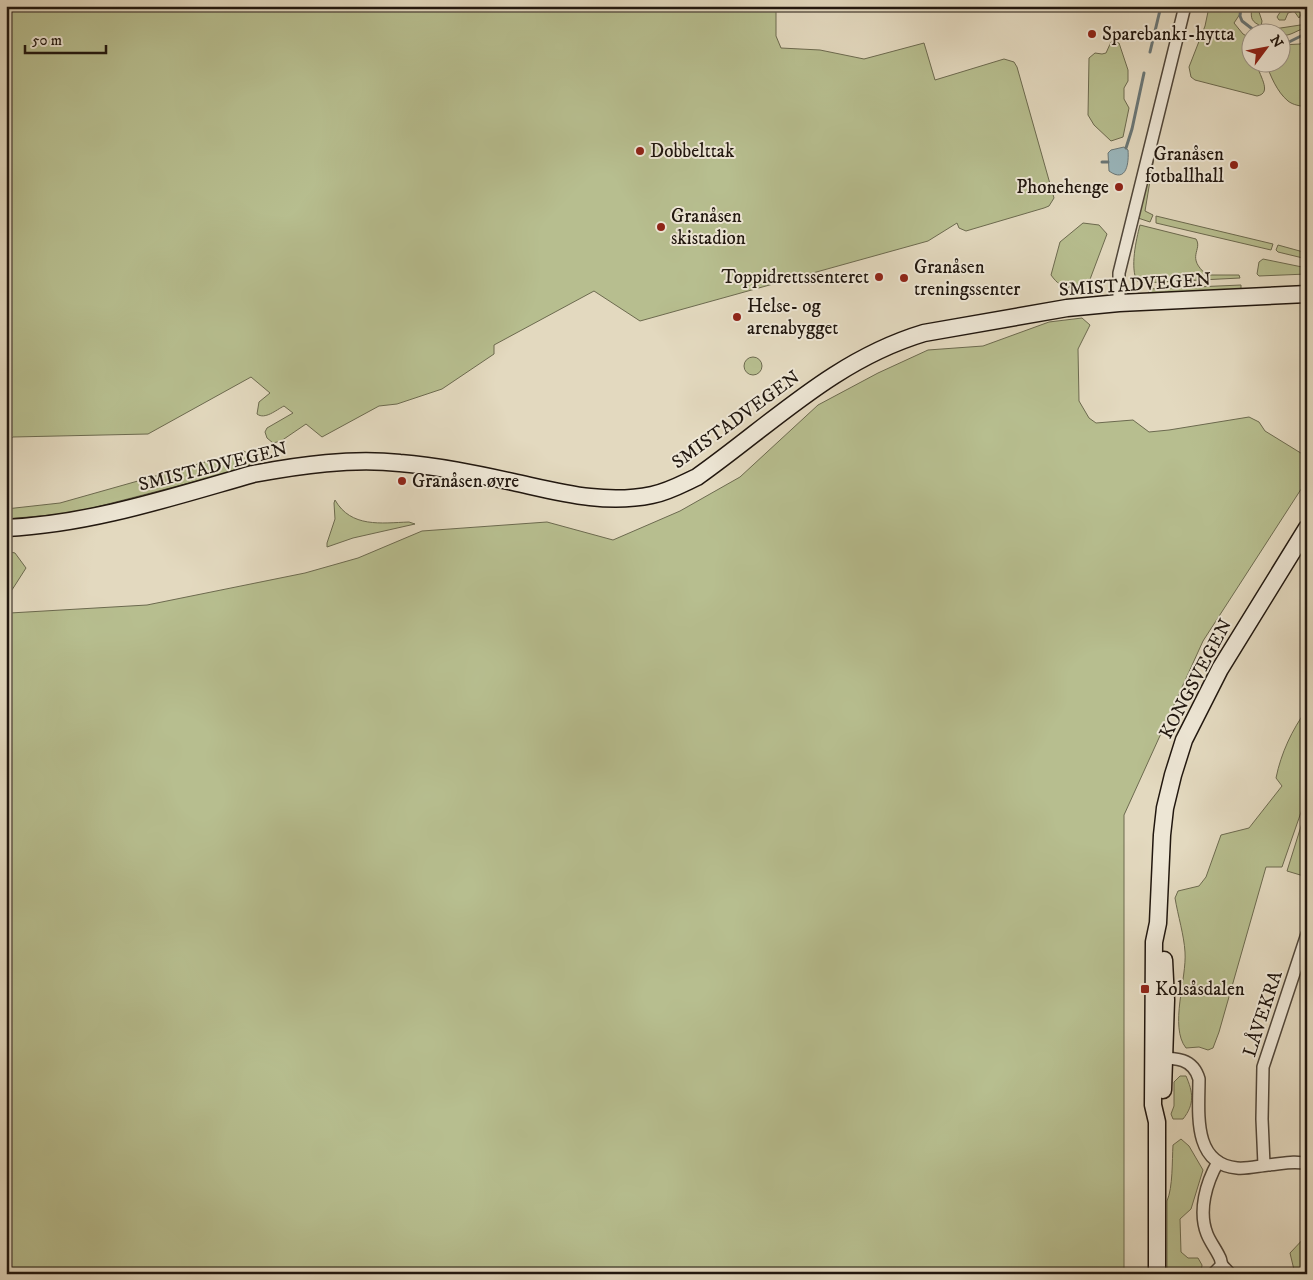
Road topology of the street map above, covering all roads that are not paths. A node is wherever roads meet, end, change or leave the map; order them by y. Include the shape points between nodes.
1 (1184, 6) edge
2 (1307, 294) edge
3 (1119, 303) junction
4 (6, 528) edge
5 (1307, 528) edge
6 (1307, 934) edge
7 (1159, 1058) junction
8 (1218, 1162) junction
9 (1307, 1164) edge
10 (1264, 1165) junction
11 (1222, 1265) junction
12 (1157, 1274) edge
13 (1213, 1274) edge
14 (1230, 1274) edge

1 - 3 street via 1119,273
2 - 3 street, SMISTADVEGEN
3 - 4 street, SMISTADVEGEN via 1067,308 924,333 886,346 811,391 697,477 652,495 605,499 584,497 412,464 355,461 253,474 98,516
5 - 7 street, KONGSVEGEN via 1220,669 1184,740 1173,775 1165,808 1154,942
6 - 10 street, LÅVEKRA via 1263,1067
7 - 8 street via 1184,1060 1197,1073 1200,1134 1203,1145
7 - 12 street, KONGSVEGEN via 1153,1105 1157,1122
8 - 10 street via 1239,1168
8 - 11 street via 1208,1183 1203,1220
9 - 10 street
11 - 13 street
11 - 14 street

